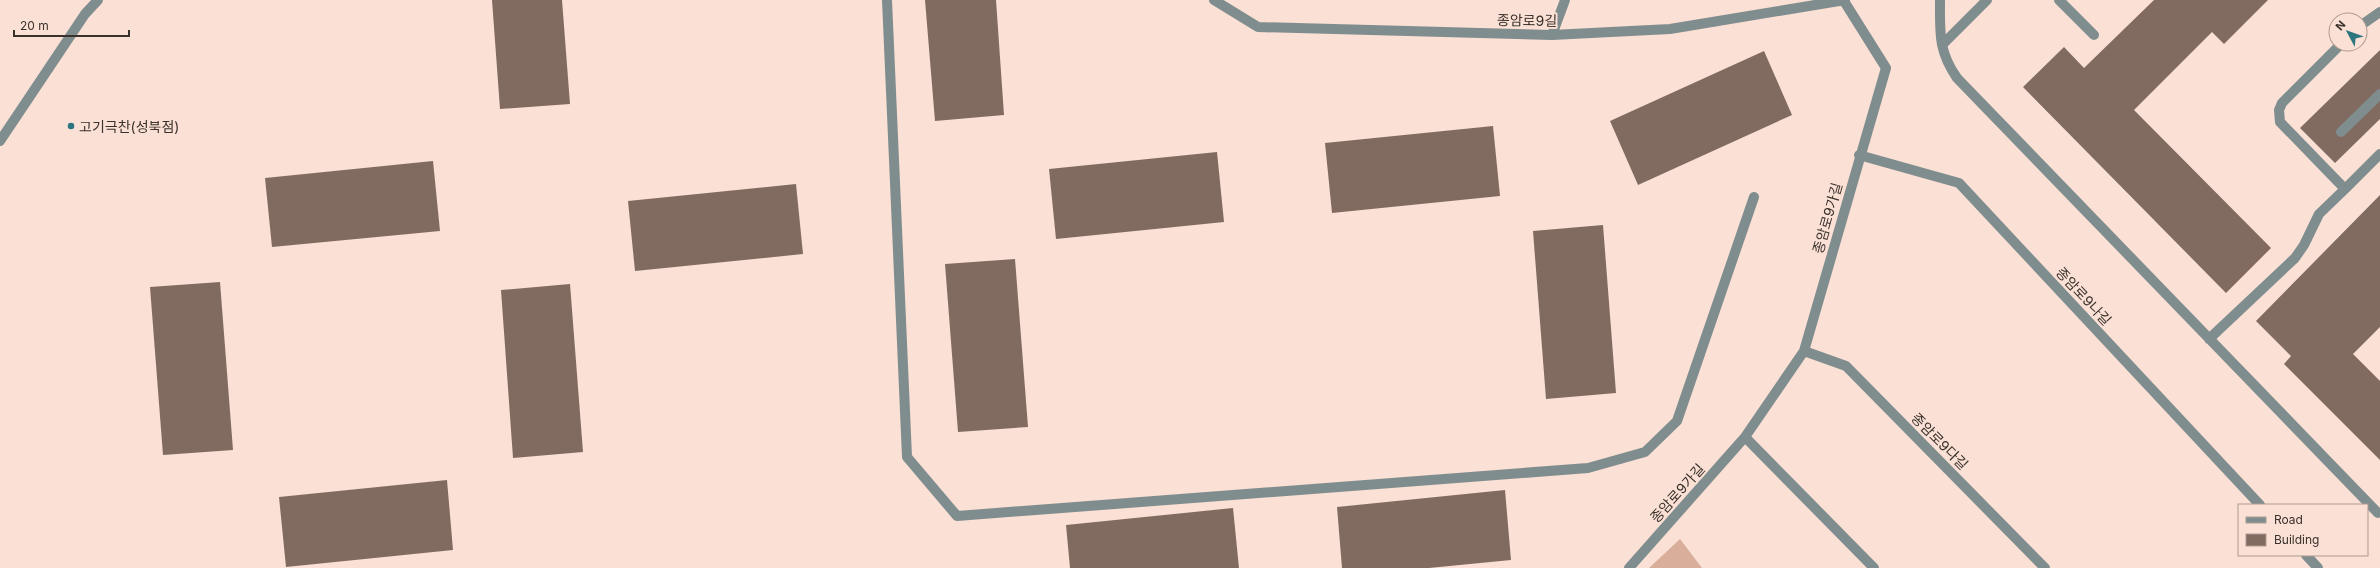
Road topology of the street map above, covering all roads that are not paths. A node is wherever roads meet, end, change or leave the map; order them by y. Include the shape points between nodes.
1 (98, 0) edge
2 (887, 0) edge
3 (1214, 0) edge
4 (1565, 0) edge
5 (1844, 0) edge
6 (1940, 0) edge
7 (1988, 0) edge
8 (2059, 0) edge
9 (2380, 12) edge
10 (2368, 20) edge
11 (1552, 35) junction
12 (2094, 35) dead end
13 (1942, 46) junction
14 (2333, 52) edge
15 (2380, 94) edge
16 (2341, 132) dead end
17 (0, 141) edge
18 (2380, 154) edge
19 (1859, 155) junction
20 (2345, 189) junction
21 (1754, 197) dead end
22 (2209, 339) junction
23 (1804, 351) junction
24 (1745, 437) junction
25 (2259, 504) edge
26 (2378, 513) dead end
27 (2307, 556) edge
28 (1629, 568) edge
29 (1874, 568) edge
30 (2045, 568) edge
31 (2318, 568) edge

1 - 17 street via 85,14
2 - 21 street via 907,457 957,516 1588,468 1645,452 1677,421
3 - 11 street, 종암로9길 via 1258,27
4 - 11 street
5 - 11 street, 종암로9길 via 1670,28
5 - 19 street, 종암로9가길 via 1886,68
6 - 13 street
7 - 13 street
8 - 12 street
9 - 10 street
13 - 22 street via 1946,62 1957,78
14 - 20 street via 2278,110 2280,122
15 - 16 street
18 - 20 street
19 - 23 street, 종암로9가길
19 - 25 street, 종암로9나길 via 1959,183
20 - 22 street via 2319,214 2304,245 2294,258
22 - 26 street
23 - 24 street, 종암로9가길
23 - 30 street, 종암로9다길 via 1846,366
24 - 28 street, 종암로9가길
24 - 29 street
27 - 31 street

